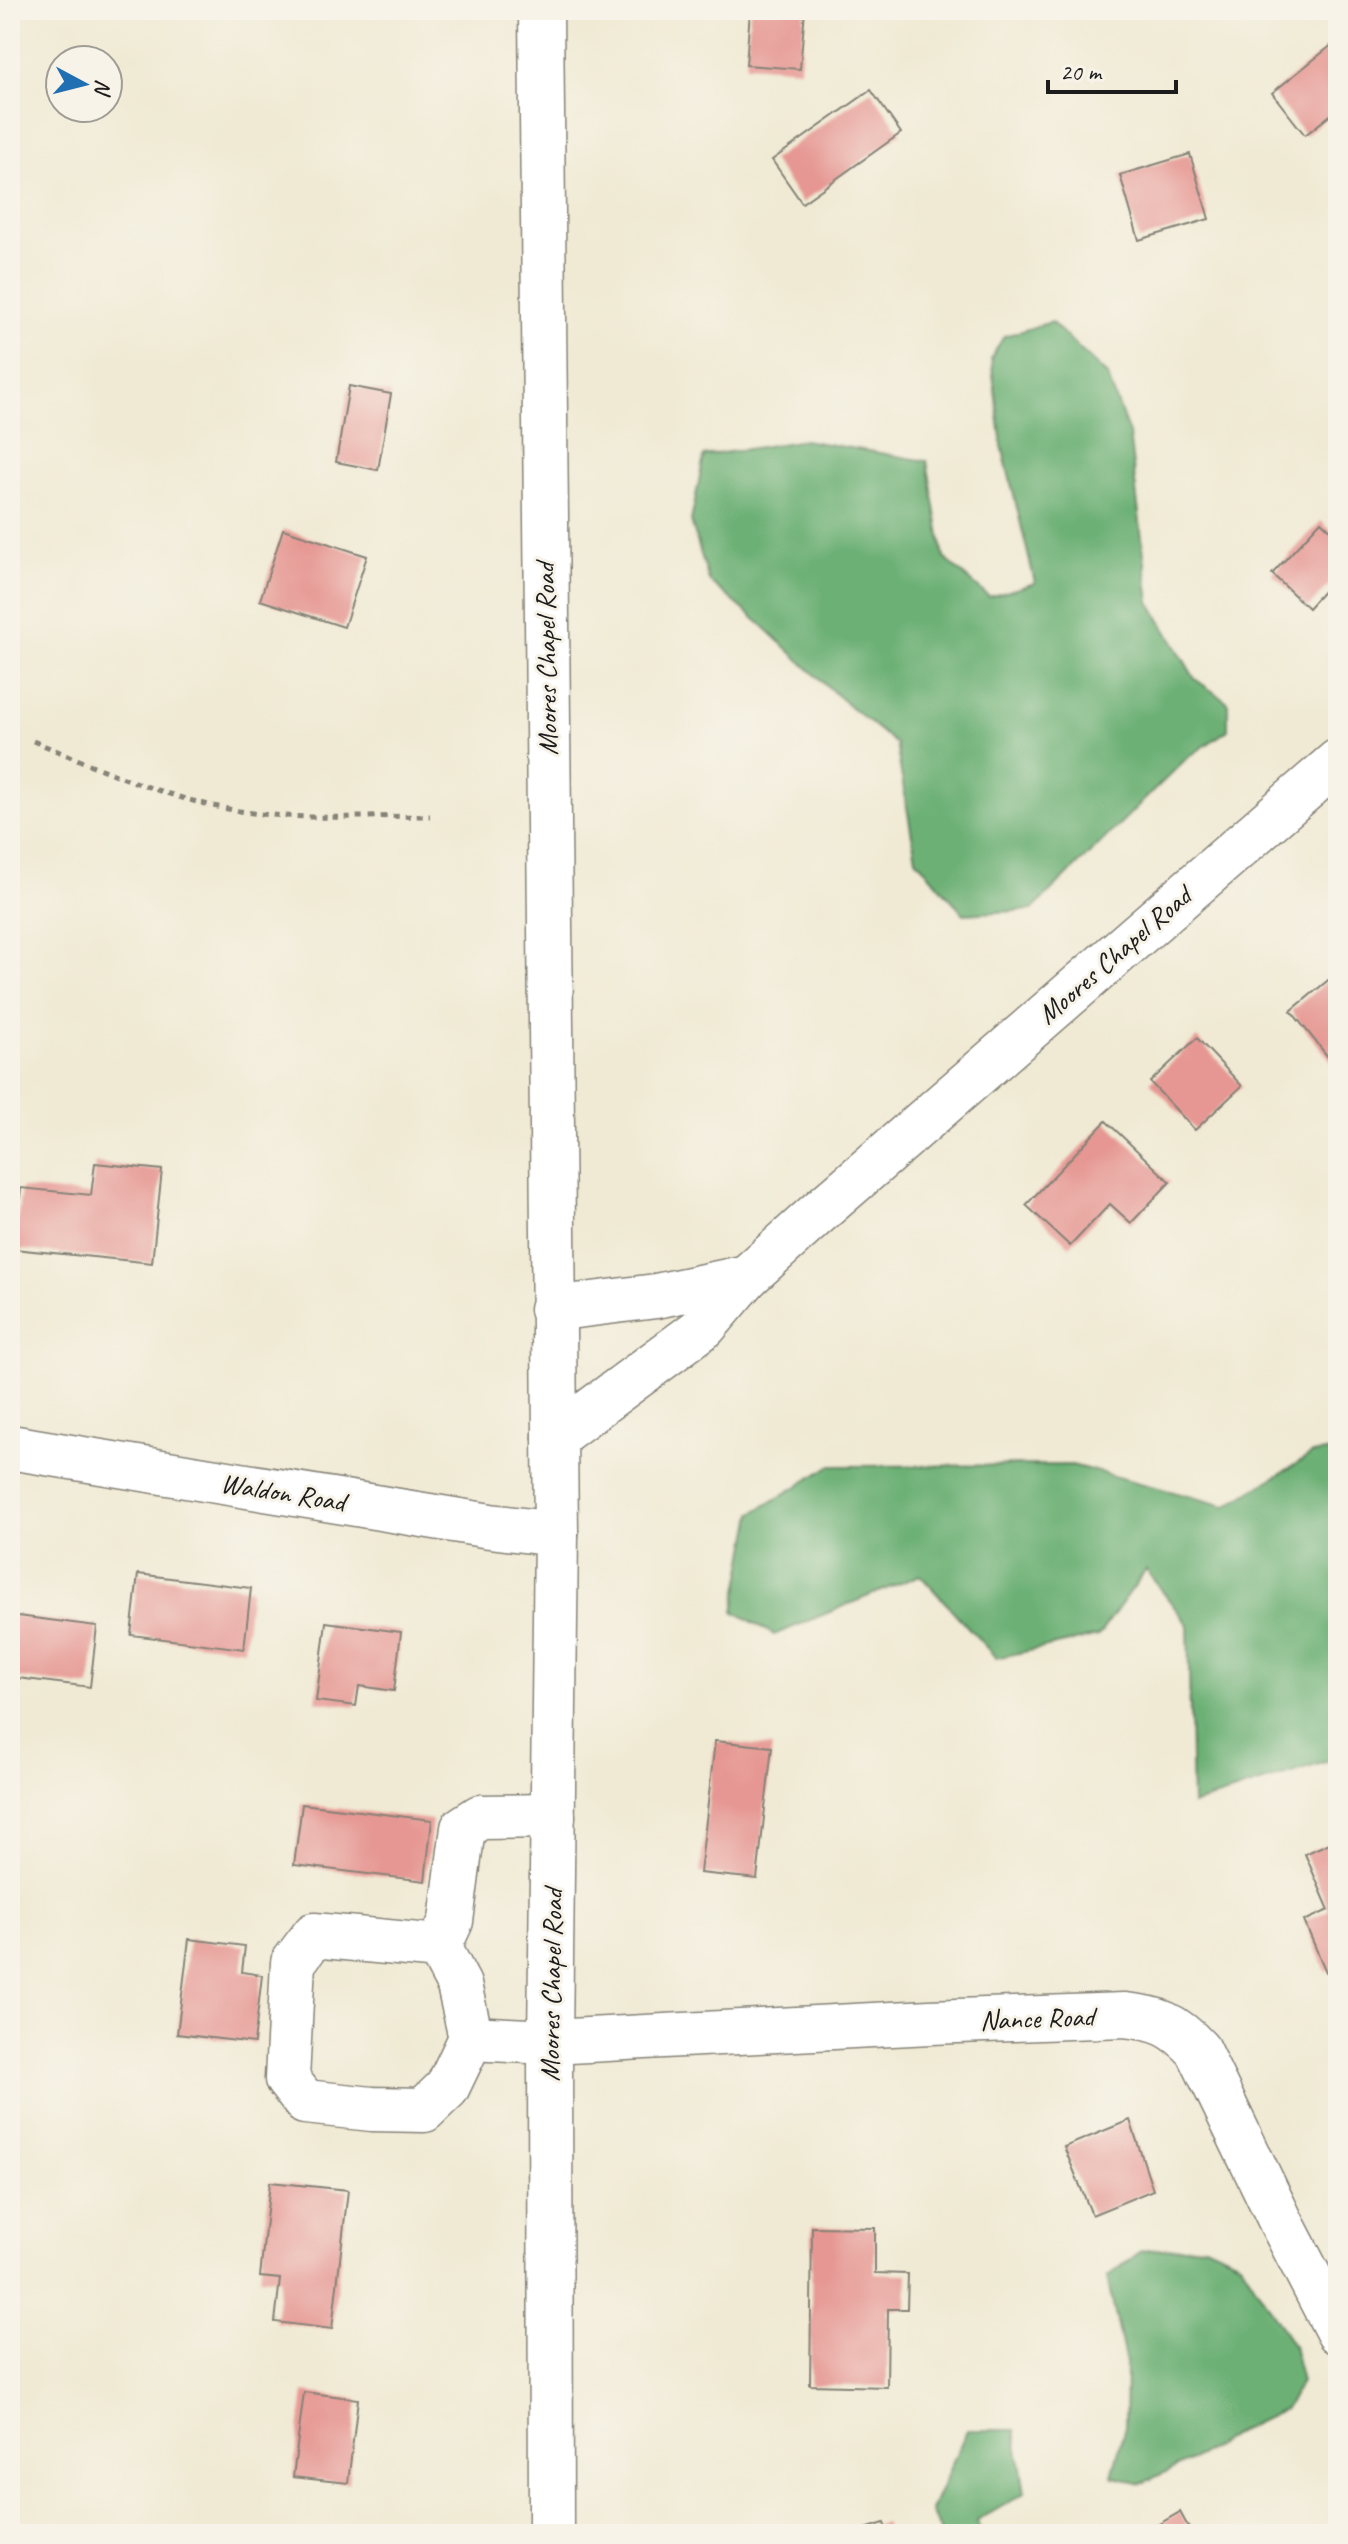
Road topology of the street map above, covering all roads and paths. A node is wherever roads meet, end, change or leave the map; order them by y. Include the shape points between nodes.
1 (541, 10) edge
2 (33, 741) dead end
3 (1338, 761) edge
4 (430, 816) dead end
5 (747, 1277) junction
6 (552, 1309) junction
7 (555, 1437) junction
8 (10, 1447) edge
9 (556, 1534) junction
10 (553, 1816) junction
11 (439, 1947) junction
12 (471, 2038) junction
13 (550, 2042) junction
14 (1338, 2332) edge
15 (551, 2534) edge

1 - 6 street, Moores Chapel Road
2 - 4 path via 173,796 226,809
3 - 5 street, Moores Chapel Road
5 - 6 street via 656,1296
5 - 7 street, Moores Chapel Road via 705,1326
6 - 7 street, Moores Chapel Road
7 - 9 street, Moores Chapel Road
8 - 9 street, Waldon Road
9 - 10 street, Moores Chapel Road
10 - 11 street via 480,1817 463,1828 451,1921
10 - 13 street, Moores Chapel Road
11 - 12 street via 459,1985
11 - 12 street via 314,1935 293,1963 287,2079 305,2102 424,2110 447,2088
12 - 13 street, Nance Road
13 - 14 street, Nance Road via 930,2022 1153,2018 1181,2032 1198,2050
13 - 15 street, Moores Chapel Road

